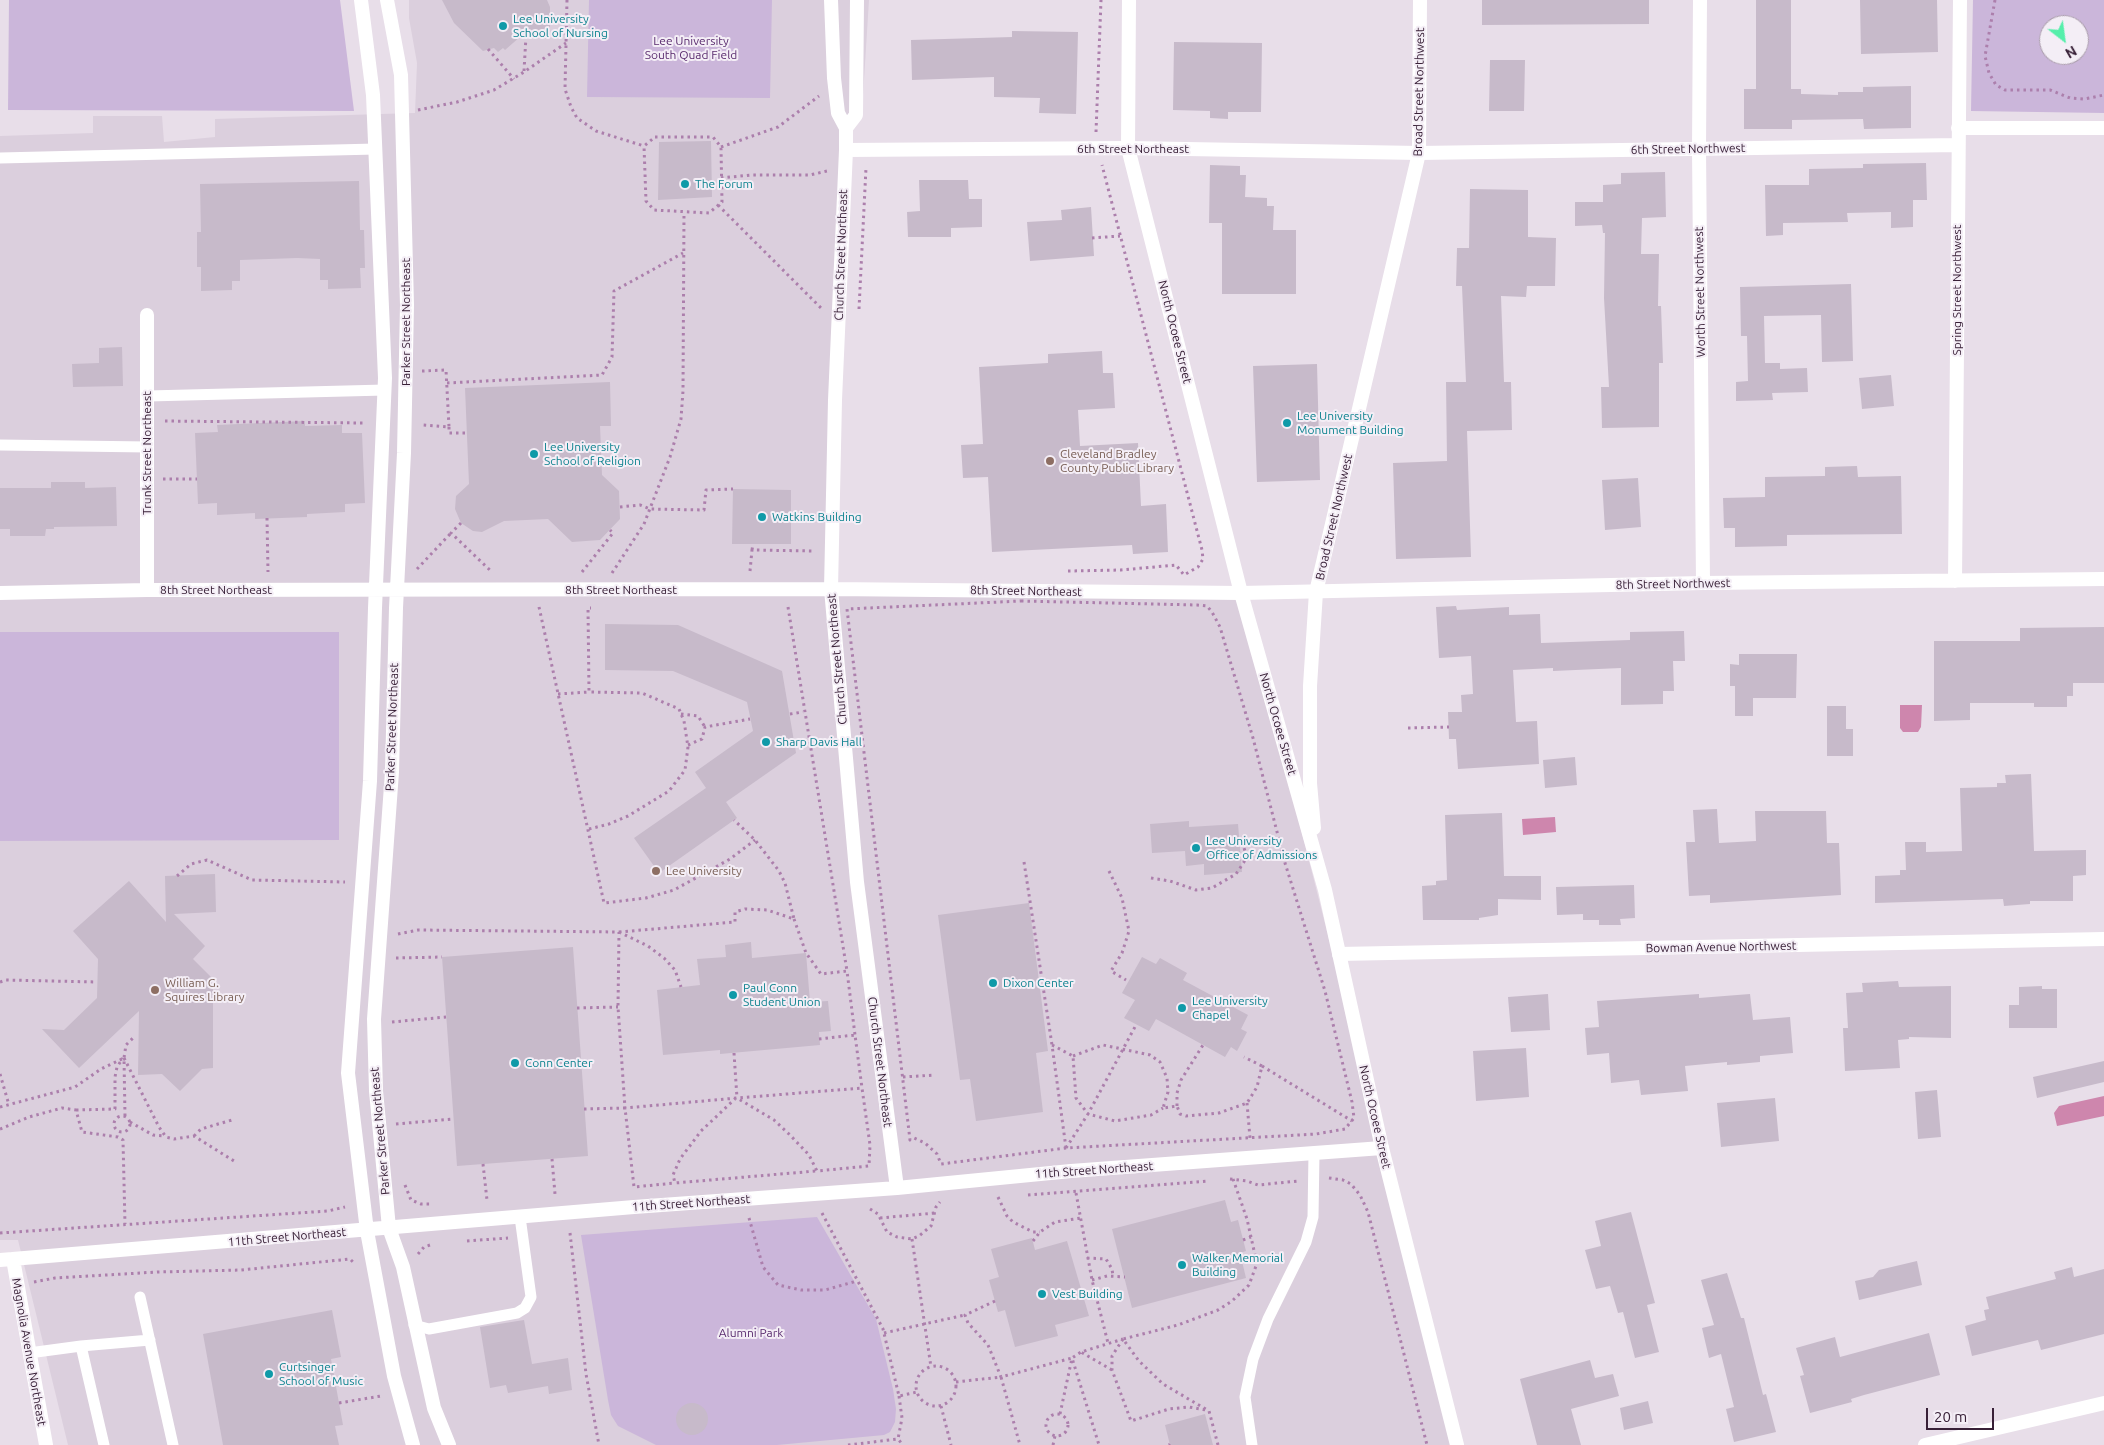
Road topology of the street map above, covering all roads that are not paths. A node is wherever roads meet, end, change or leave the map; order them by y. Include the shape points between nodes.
1 (361, 0) edge
2 (387, 0) edge
3 (831, 0) edge
4 (857, 0) edge
5 (1129, 0) edge
6 (1420, 0) edge
7 (1700, 0) edge
8 (1960, 0) edge
9 (846, 128) junction
10 (1958, 128) junction
11 (2104, 128) edge
12 (1958, 146) junction
13 (1128, 148) junction
14 (376, 149) junction
15 (1699, 149) junction
16 (846, 150) junction
17 (1419, 153) junction
18 (0, 158) edge
19 (147, 316) dead end
20 (385, 390) junction
21 (148, 396) junction
22 (0, 445) edge
23 (148, 447) junction
24 (2104, 579) edge
25 (1955, 581) junction
26 (1703, 583) junction
27 (831, 589) junction
28 (147, 590) junction
29 (376, 591) junction
30 (396, 591) junction
31 (0, 592) edge
32 (1316, 592) junction
33 (1241, 593) junction
34 (1325, 890) junction
35 (2104, 939) edge
36 (1339, 954) junction
37 (1382, 1148) junction
38 (1314, 1153) junction
39 (897, 1188) junction
40 (520, 1217) junction
41 (388, 1228) junction
42 (367, 1230) junction
43 (7, 1260) edge
44 (140, 1297) dead end
45 (414, 1325) junction
46 (150, 1340) junction
47 (81, 1346) junction
48 (29, 1353) junction
49 (2104, 1403) edge
50 (46, 1445) edge
51 (104, 1445) edge
52 (173, 1445) edge
53 (413, 1445) edge
54 (449, 1445) edge
55 (1252, 1445) edge
56 (1457, 1445) edge
57 (1925, 1445) edge

1 - 14 street, Parker Street Northeast via 369,52
2 - 30 street, Parker Street Northeast via 401,75 407,305 405,424
3 - 9 street, Church Street Northeast via 834,78 838,112
4 - 9 street, Church Street Northeast via 856,116
5 - 13 street, North Ocoee Street
6 - 17 street, Broad Street Northwest
7 - 15 street, Worth Street Northwest
8 - 10 street, Spring Street Northwest
9 - 16 street, Church Street Northeast
10 - 11 street
10 - 12 street, Spring Street Northwest
12 - 15 street, 6th Street Northwest
12 - 25 street, Spring Street Northwest
13 - 16 street, 6th Street Northeast
13 - 17 street, 6th Street Northeast
13 - 33 street, North Ocoee Street
14 - 18 lane
14 - 20 street, Parker Street Northeast
15 - 17 street, 6th Street Northwest
15 - 26 street, Worth Street Northwest
16 - 27 street, Church Street Northeast
17 - 32 street, Broad Street Northwest
19 - 21 street, Trunk Street Northeast
20 - 21 lane
20 - 29 street, Parker Street Northeast
21 - 23 street, Trunk Street Northeast
22 - 23 lane
23 - 28 street, Trunk Street Northeast
24 - 25 street, 8th Street Northwest
25 - 26 street, 8th Street Northwest
26 - 32 street, 8th Street Northwest
27 - 30 street, 8th Street Northeast
27 - 33 street, 8th Street Northeast
27 - 39 street, Church Street Northeast via 857,882
28 - 29 street, 8th Street Northeast
28 - 31 street, 8th Street Northeast
29 - 30 street, 8th Street Northeast
29 - 42 street, Parker Street Northeast via 370,781 348,1073
30 - 41 street, Parker Street Northeast via 392,772 374,1019 376,1091
32 - 33 street, 8th Street Northwest
32 - 34 street, Broad Street Northwest via 1310,686 1310,783 1314,830
33 - 34 street, North Ocoee Street
34 - 36 street, North Ocoee Street
35 - 36 street, Bowman Avenue Northwest
36 - 37 street, North Ocoee Street
37 - 38 street, 11th Street Northeast
37 - 56 street, North Ocoee Street
38 - 39 street, 11th Street Northeast via 985,1178
38 - 55 lane via 1313,1217 1306,1242 1268,1319 1253,1359 1245,1397
39 - 40 street, 11th Street Northeast
40 - 41 street, 11th Street Northeast
40 - 45 lane via 532,1297 525,1308 517,1313 429,1329
41 - 42 street, 11th Street Northeast
41 - 45 street, Parker Street Northeast via 403,1267
42 - 43 street, 11th Street Northeast
42 - 53 street, Parker Street Northeast via 394,1376
43 - 48 street, Magnolia Avenue Northeast
44 - 46 lane
45 - 54 street, Parker Street Northeast via 434,1408
46 - 47 lane
46 - 52 lane
47 - 48 lane
47 - 51 lane
48 - 50 street, Magnolia Avenue Northeast
49 - 57 street

